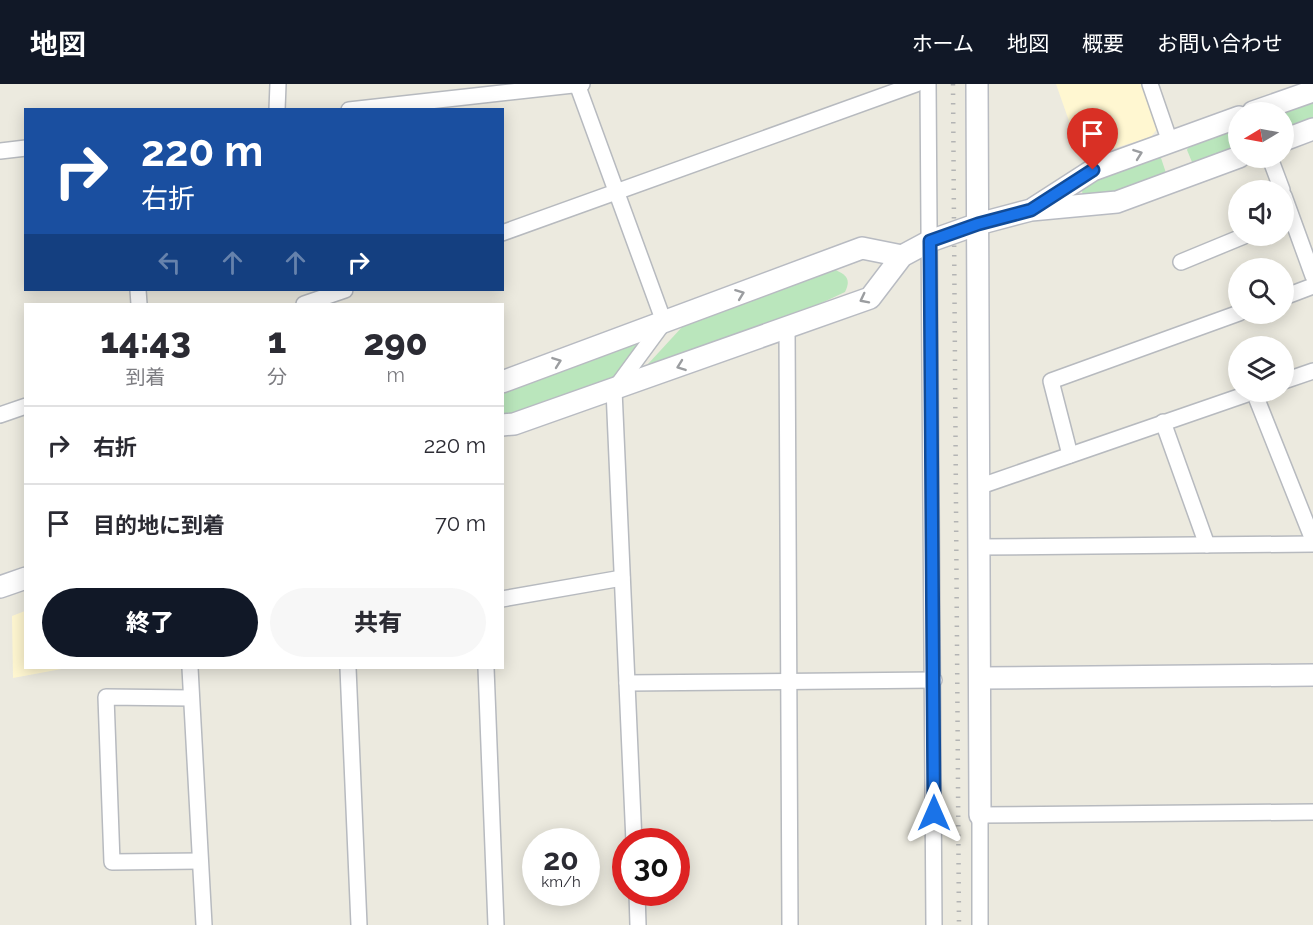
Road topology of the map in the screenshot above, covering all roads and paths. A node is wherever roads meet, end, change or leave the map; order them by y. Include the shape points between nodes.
1 (278, 84) edge
2 (579, 84) edge
3 (916, 84) edge
4 (928, 84) edge
5 (977, 84) edge
6 (1150, 84) edge
7 (1313, 91) edge
8 (1282, 102) edge
9 (277, 108) edge
10 (367, 108) edge
11 (1228, 121) edge
12 (1313, 129) edge
13 (1294, 136) edge
14 (1170, 142) junction
15 (24, 148) edge
16 (0, 151) edge
17 (1228, 161) edge
18 (615, 192) junction
19 (1031, 210) junction
20 (978, 224) junction
21 (1294, 227) edge
22 (504, 231) edge
23 (930, 241) junction
24 (1228, 243) edge
25 (1309, 252) edge
26 (902, 256) junction
27 (1181, 262) dead end
28 (1313, 276) edge
29 (1313, 286) edge
30 (1294, 293) edge
31 (338, 294) edge
32 (307, 303) edge
33 (1228, 317) edge
34 (664, 322) junction
35 (787, 328) junction
36 (1313, 371) edge
37 (1294, 378) edge
38 (504, 381) edge
39 (614, 390) junction
40 (1228, 401) edge
41 (1258, 402) edge
42 (24, 407) edge
43 (0, 415) edge
44 (1163, 422) junction
45 (504, 425) edge
46 (1070, 455) junction
47 (978, 487) junction
48 (1313, 542) edge
49 (1207, 545) junction
50 (979, 547) junction
51 (622, 578) junction
52 (24, 579) edge
53 (0, 587) edge
54 (504, 599) edge
55 (190, 669) edge
56 (348, 669) edge
57 (486, 669) edge
58 (1313, 675) edge
59 (980, 678) junction
60 (934, 680) junction
61 (789, 681) junction
62 (627, 683) junction
63 (191, 698) junction
64 (1313, 812) edge
65 (980, 815) junction
66 (633, 828) edge
67 (200, 861) junction
68 (637, 906) edge
69 (204, 925) edge
70 (359, 925) edge
71 (496, 925) edge
72 (638, 925) edge
73 (790, 925) edge
74 (934, 925) edge
75 (980, 925) edge

1 - 9 street
2 - 10 street
2 - 18 street
3 - 18 street
4 - 23 street
5 - 20 street
6 - 14 street
7 - 8 street
11 - 14 street
12 - 13 street
19 -> 14 street via 1093,170
15 - 16 street
17 - 19 street via 1117,202
18 - 22 street
18 - 34 street
19 - 20 street
20 - 23 street
20 - 47 street
21 - 25 street
23 - 26 street
23 - 60 street
24 - 27 street
25 - 28 street
34 -> 26 street via 862,248
26 -> 35 street via 870,298
29 - 30 street
31 - 32 street
33 - 46 street via 1051,381
38 -> 34 street
34 - 39 street
35 -> 39 street
35 - 61 street
36 - 37 street
39 - 45 street
39 - 51 street
40 - 44 street
41 - 48 street
42 - 43 street
44 - 46 street
44 - 49 street
46 - 47 street
47 - 50 street
48 - 49 street
49 - 50 street
50 - 59 street
51 - 54 street
51 - 62 street
52 - 53 street
55 - 63 street
56 - 70 street
57 - 71 street
58 - 59 street
59 - 65 street
60 - 61 street
60 - 74 street
61 - 62 street
61 - 73 street
62 - 66 street
63 - 67 street
63 - 67 street via 106,697 112,862
64 - 65 street
65 - 75 street
67 - 69 street
68 - 72 street

